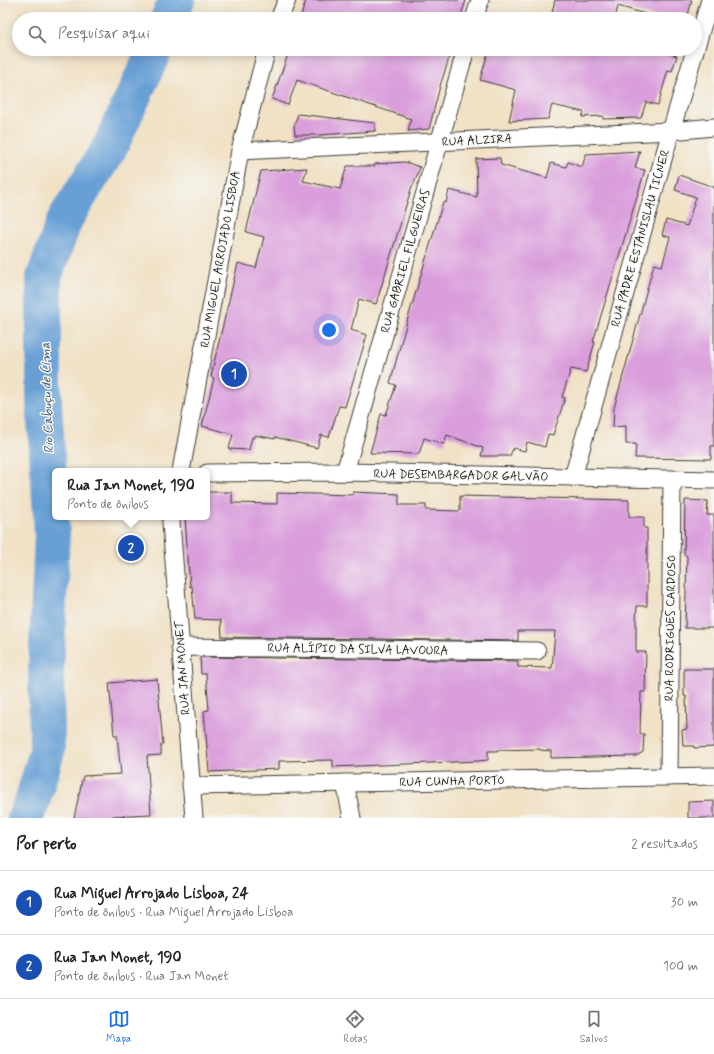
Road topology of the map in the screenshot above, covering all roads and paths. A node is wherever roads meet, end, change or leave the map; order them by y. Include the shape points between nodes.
1 (287, 0) edge
2 (480, 0) edge
3 (710, 0) edge
4 (282, 12) edge
5 (476, 12) edge
6 (702, 27) edge
7 (265, 56) edge
8 (464, 56) edge
9 (693, 56) edge
10 (714, 127) edge
11 (671, 130) junction
12 (439, 142) junction
13 (240, 151) junction
14 (182, 468) edge
15 (345, 472) junction
16 (210, 473) edge
17 (573, 477) junction
18 (672, 479) junction
19 (714, 480) edge
20 (172, 520) edge
21 (180, 647) junction
22 (537, 651) dead end
23 (714, 776) edge
24 (669, 777) junction
25 (344, 783) junction
26 (191, 786) junction
27 (194, 818) edge
28 (352, 818) edge

1 - 4 street
2 - 5 street
3 - 6 street, RUA PADRE ESTANISLAU TICNER
7 - 13 street, RUA MIGUEL ARROJADO LISBOA
8 - 12 street, RUA GABRIEL FILGUEIRAS
9 - 11 street, RUA PADRE ESTANISLAU TICNER
10 - 11 street, RUA ALZIRA
11 - 12 street, RUA ALZIRA
11 - 17 street, RUA PADRE ESTANISLAU TICNER
12 - 13 street, RUA ALZIRA
12 - 15 street, RUA GABRIEL FILGUEIRAS
13 - 14 street, RUA MIGUEL ARROJADO LISBOA
15 - 16 street, RUA DESEMBARGADOR GALVÃO
15 - 17 street, RUA DESEMBARGADOR GALVÃO
17 - 18 street, RUA DESEMBARGADOR GALVÃO
18 - 19 street, RUA DESEMBARGADOR GALVÃO
18 - 24 street, RUA RODRIGUES CARDOSO
20 - 21 street, RUA JAN MONET
21 - 22 street, RUA ALÍPIO DA SILVA LAVOURA
21 - 26 street, RUA JAN MONET
23 - 24 street, RUA CUNHA PORTO
24 - 25 street, RUA CUNHA PORTO
25 - 26 street, RUA CUNHA PORTO
25 - 28 street
26 - 27 street, RUA JAN MONET

